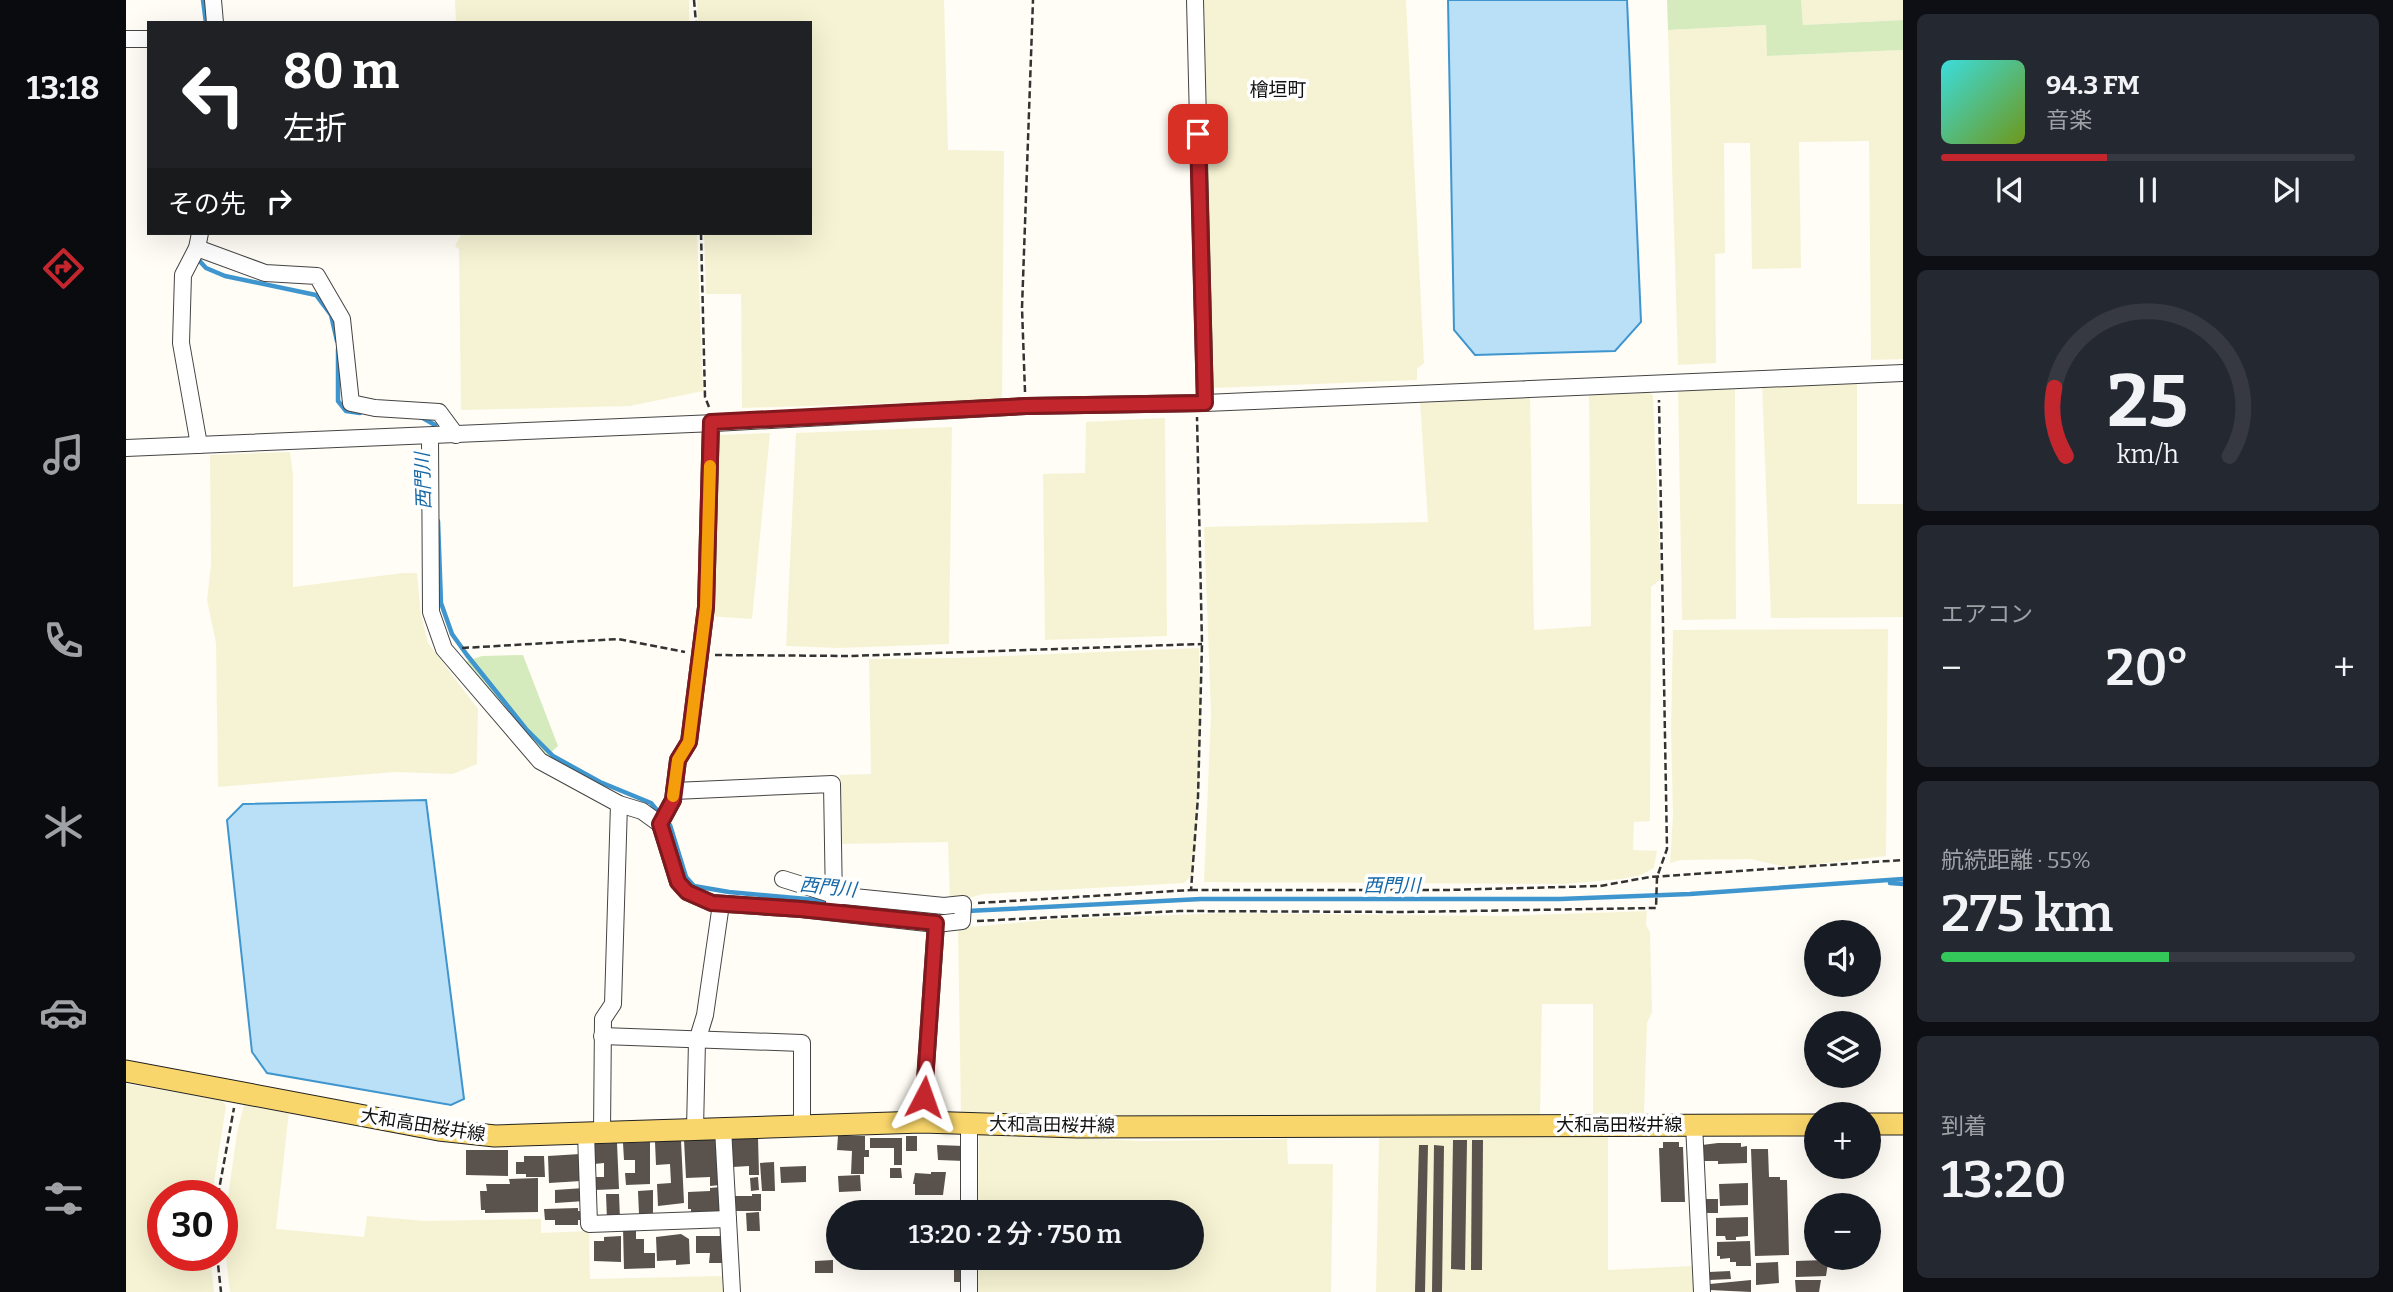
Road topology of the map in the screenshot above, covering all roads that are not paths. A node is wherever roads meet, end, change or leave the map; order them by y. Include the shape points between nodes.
1 (213, 0) edge
2 (1195, 0) edge
3 (215, 21) edge
4 (126, 39) edge
5 (147, 39) edge
6 (198, 240) edge
7 (1903, 373) edge
8 (1201, 403) junction
9 (713, 423) junction
10 (456, 435) junction
11 (430, 436) junction
12 (199, 445) junction
13 (126, 448) edge
14 (674, 791) junction
15 (619, 804) junction
16 (660, 824) junction
17 (783, 879) dead end
18 (834, 895) junction
19 (720, 904) junction
20 (834, 913) junction
21 (936, 923) junction
22 (602, 1036) junction
23 (696, 1041) junction
24 (126, 1071) edge
25 (922, 1122) junction
26 (969, 1124) junction
27 (1881, 1124) edge
28 (1903, 1124) edge
29 (1694, 1125) junction
30 (1804, 1125) edge
31 (802, 1126) junction
32 (723, 1128) junction
33 (695, 1129) junction
34 (594, 1133) junction
35 (969, 1200) edge
36 (728, 1219) junction
37 (969, 1270) edge
38 (732, 1292) edge
39 (969, 1292) edge
40 (1702, 1292) edge

1 - 3 street
2 - 8 street
4 - 5 street
6 - 10 street via 265,273 317,276 342,319 351,403 439,412
6 - 12 street via 183,275 181,343
7 - 8 street
8 - 9 street via 1026,406
9 - 10 street
9 - 14 street via 706,607 689,742 678,760
10 - 11 street
11 - 12 street
11 - 15 street via 431,612 446,652 540,761
12 - 13 street
14 - 16 street
14 - 18 street via 832,784
15 - 16 street via 642,811
15 - 22 street via 613,1004 603,1019
16 - 19 street via 678,882 687,892
17 - 18 street
18 - 20 street
18 - 21 street via 963,904 962,921
19 - 20 street
19 - 23 street via 705,1015
20 - 21 street
21 - 25 street
22 - 23 street
22 - 34 street
23 - 31 street via 802,1043
23 - 33 street
24 - 34 main road, 大和高田桜井線 via 439,1130 495,1136
25 - 26 main road, 大和高田桜井線
25 - 31 main road, 大和高田桜井線
26 - 29 main road, 大和高田桜井線
26 - 35 street
27 - 28 main road
29 - 30 main road, 大和高田桜井線
29 - 40 street
31 - 32 main road, 大和高田桜井線
32 - 33 main road, 大和高田桜井線
32 - 36 street
33 - 34 main road, 大和高田桜井線
34 - 36 street via 589,1224
36 - 38 street
37 - 39 street

